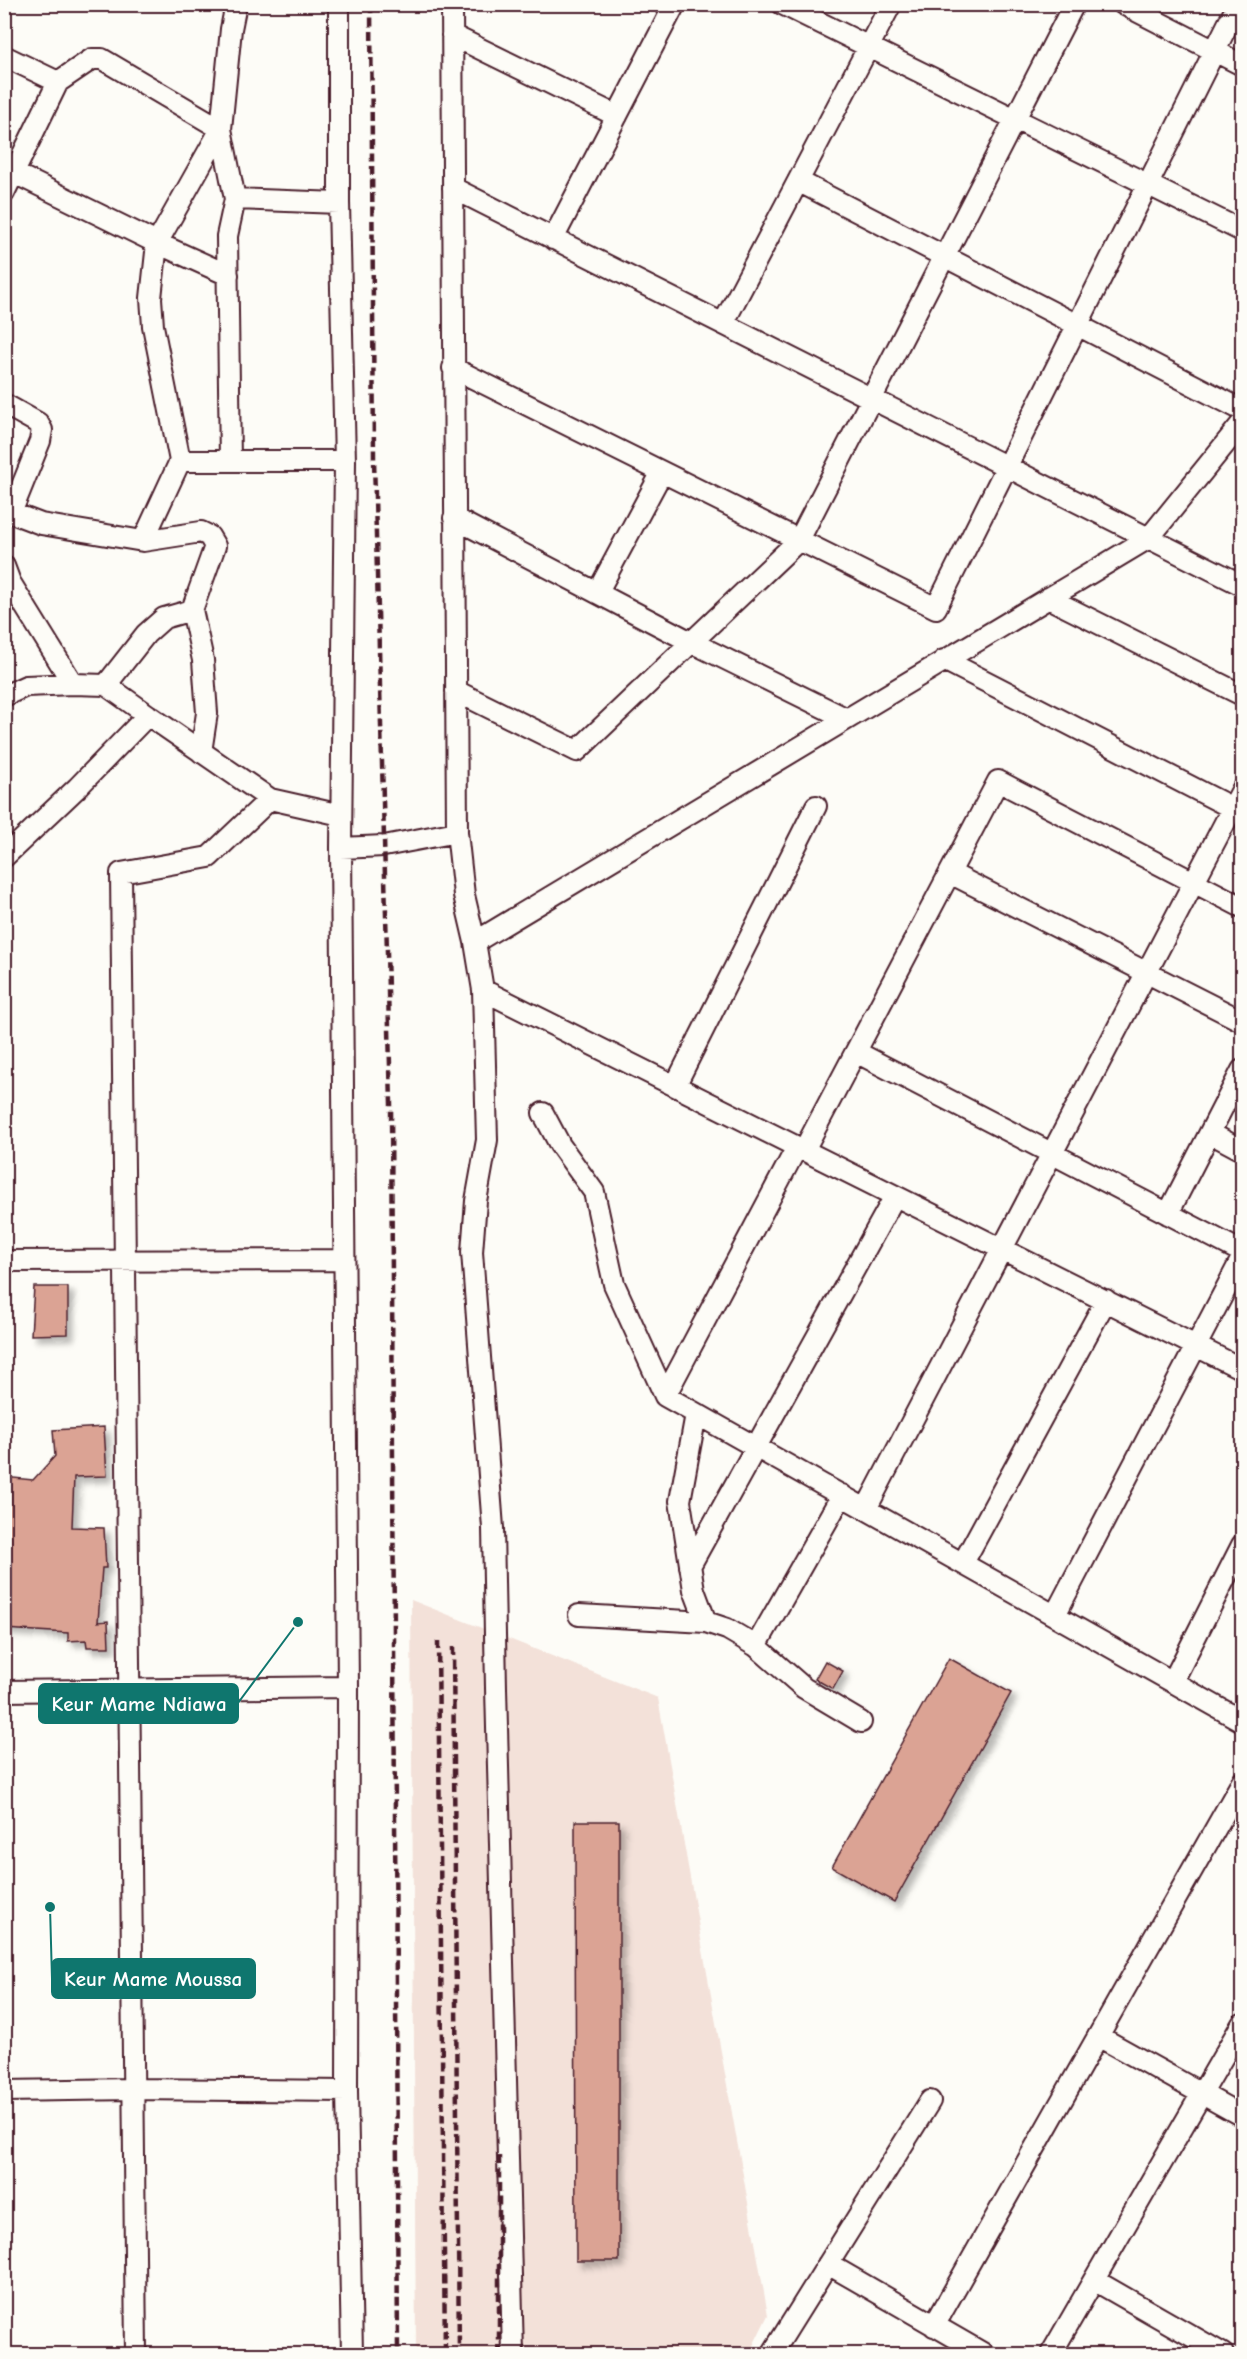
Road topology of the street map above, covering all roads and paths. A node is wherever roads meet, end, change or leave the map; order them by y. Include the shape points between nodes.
1 (236, 4) edge
2 (339, 4) edge
3 (452, 4) edge
4 (675, 4) edge
5 (782, 4) edge
6 (891, 4) edge
7 (1074, 4) edge
8 (1123, 4) edge
9 (1238, 4) edge
10 (452, 35) junction
11 (868, 47) junction
12 (1215, 51) junction
13 (4, 56) edge
14 (1242, 65) edge
15 (57, 82) junction
16 (617, 116) junction
17 (1015, 119) junction
18 (221, 129) junction
19 (9, 170) edge
20 (798, 181) junction
21 (1148, 185) junction
22 (453, 188) junction
23 (4, 193) edge
24 (235, 199) junction
25 (339, 203) junction
26 (1242, 231) edge
27 (553, 239) junction
28 (157, 243) junction
29 (945, 256) junction
30 (228, 275) junction
31 (723, 324) junction
32 (1078, 325) junction
33 (453, 368) junction
34 (872, 398) junction
35 (4, 404) edge
36 (1242, 410) edge
37 (1242, 423) edge
38 (180, 461) junction
39 (230, 461) junction
40 (345, 461) junction
41 (1007, 466) junction
42 (662, 472) junction
43 (8, 512) edge
44 (454, 519) junction
45 (1149, 538) junction
46 (799, 540) junction
47 (143, 541) junction
48 (4, 566) edge
49 (1242, 585) edge
50 (597, 593) junction
51 (1048, 598) junction
52 (192, 610) junction
53 (691, 642) junction
54 (944, 660) junction
55 (73, 684) junction
56 (106, 685) junction
57 (456, 691) junction
58 (1242, 695) edge
59 (4, 696) edge
60 (148, 715) junction
61 (847, 719) junction
62 (201, 752) junction
63 (1242, 790) edge
64 (270, 799) junction
65 (816, 806) dead end
66 (1238, 811) edge
67 (341, 814) junction
68 (457, 832) junction
69 (341, 848) junction
70 (4, 857) edge
71 (950, 873) junction
72 (1195, 882) junction
73 (1242, 907) edge
74 (475, 942) junction
75 (1147, 973) junction
76 (483, 990) junction
77 (1242, 1021) edge
78 (856, 1052) junction
79 (1242, 1070) edge
80 (675, 1086) junction
81 (543, 1113) dead end
82 (1210, 1133) junction
83 (800, 1148) junction
84 (1242, 1150) edge
85 (1052, 1154) junction
86 (895, 1196) junction
87 (1168, 1214) junction
88 (1002, 1249) junction
89 (1242, 1252) edge
90 (1242, 1258) edge
91 (344, 1260) junction
92 (4, 1261) edge
93 (125, 1261) junction
94 (1106, 1300) junction
95 (1197, 1346) junction
96 (1242, 1369) edge
97 (665, 1396) junction
98 (696, 1414) junction
99 (755, 1447) junction
100 (842, 1495) junction
101 (866, 1509) junction
102 (1242, 1545) edge
103 (963, 1563) junction
104 (690, 1566) junction
105 (1237, 1568) edge
106 (1055, 1615) junction
107 (579, 1616) dead end
108 (706, 1622) junction
109 (756, 1646) junction
110 (1173, 1682) junction
111 (348, 1687) junction
112 (129, 1690) junction
113 (4, 1691) edge
114 (1242, 1720) edge
115 (861, 1722) dead end
116 (1242, 1782) edge
117 (1242, 2024) edge
118 (1098, 2036) junction
119 (133, 2089) junction
120 (4, 2091) edge
121 (347, 2091) junction
122 (1202, 2094) junction
123 (930, 2101) dead end
124 (1242, 2116) edge
125 (828, 2264) junction
126 (1094, 2280) junction
127 (934, 2326) junction
128 (136, 2355) edge
129 (352, 2355) edge
130 (513, 2355) edge
131 (772, 2355) edge
132 (984, 2355) edge
133 (1051, 2355) edge
134 (1224, 2355) edge

1 - 18 street
2 - 25 street
3 - 10 street
4 - 16 street
5 - 11 street
6 - 11 street
7 - 17 street
8 - 12 street
9 - 12 street
10 - 16 street
10 - 22 street
11 - 17 street
11 - 20 street
12 - 14 street
12 - 21 street
13 - 15 street
15 - 18 street via 92,59 102,59
15 - 19 street
16 - 27 street
17 - 21 street
17 - 29 street
18 - 24 street
18 - 28 street
19 - 23 street
19 - 28 street
20 - 29 street
20 - 31 street
21 - 26 street
21 - 32 street
22 - 27 street
22 - 33 street
24 - 25 street
24 - 30 street via 227,236
25 - 40 street
27 - 31 street
28 - 30 street
28 - 38 street via 150,298
29 - 32 street
29 - 34 street
30 - 39 street
31 - 34 street
32 - 36 street
32 - 41 street
33 - 42 street
33 - 44 street
34 - 41 street
34 - 46 street
35 - 43 street via 38,423 42,430
37 - 45 street
38 - 39 street
38 - 47 street
39 - 40 street
40 - 67 street
41 - 45 street
41 - 46 street via 936,608
42 - 46 street
42 - 50 street
43 - 47 street via 41,524
44 - 50 street
44 - 57 street
45 - 49 street
45 - 51 street
46 - 53 street
47 - 52 street via 201,532 209,536 215,546
48 - 55 street
50 - 53 street
51 - 54 street
51 - 58 street
52 - 56 street via 164,618 146,634
52 - 62 street via 204,671 207,713
53 - 57 street via 577,751
53 - 61 street
54 - 61 street
54 - 66 street
55 - 56 street
55 - 59 street via 26,686
56 - 60 street
57 - 68 street
60 - 62 street
60 - 70 street
61 - 74 street
62 - 64 street
63 - 66 street
64 - 67 street
64 - 93 street via 209,857 121,873
65 - 80 street
66 - 72 street
67 - 69 street
68 - 69 street via 384,846
68 - 74 street via 464,895
69 - 91 street
71 - 72 street via 998,782
71 - 75 street
71 - 78 street
72 - 73 street
72 - 75 street
74 - 76 street
75 - 77 street
75 - 85 street
76 - 80 street
76 - 130 street via 487,1140 472,1252 496,1583
78 - 83 street
78 - 85 street
79 - 82 street
80 - 83 street
81 - 97 street via 560,1145 594,1192 614,1284
82 - 84 street
82 - 87 street
83 - 86 street
83 - 97 street
85 - 87 street
85 - 88 street
86 - 88 street
86 - 99 street
87 - 89 street
88 - 94 street
88 - 101 street
90 - 95 street
91 - 93 street
91 - 111 street
92 - 93 street
93 - 112 street
94 - 95 street
94 - 103 street
95 - 96 street
95 - 106 street
97 - 98 street
98 - 99 street
98 - 104 street via 680,1501
99 - 100 street
99 - 104 street
100 - 101 street
100 - 109 street
101 - 103 street
102 - 105 street
103 - 106 street
104 - 108 street
105 - 110 street
106 - 110 street
107 - 108 street
108 - 109 street
109 - 115 street via 804,1688
110 - 114 street
111 - 112 street
111 - 121 street
112 - 113 street
112 - 119 street
116 - 118 street
117 - 122 street
118 - 122 street
118 - 127 street
119 - 120 street
119 - 121 street
119 - 128 street
121 - 129 street
122 - 124 street
122 - 126 street
123 - 125 street
125 - 127 street
125 - 131 street
126 - 133 street
126 - 134 street
127 - 132 street

